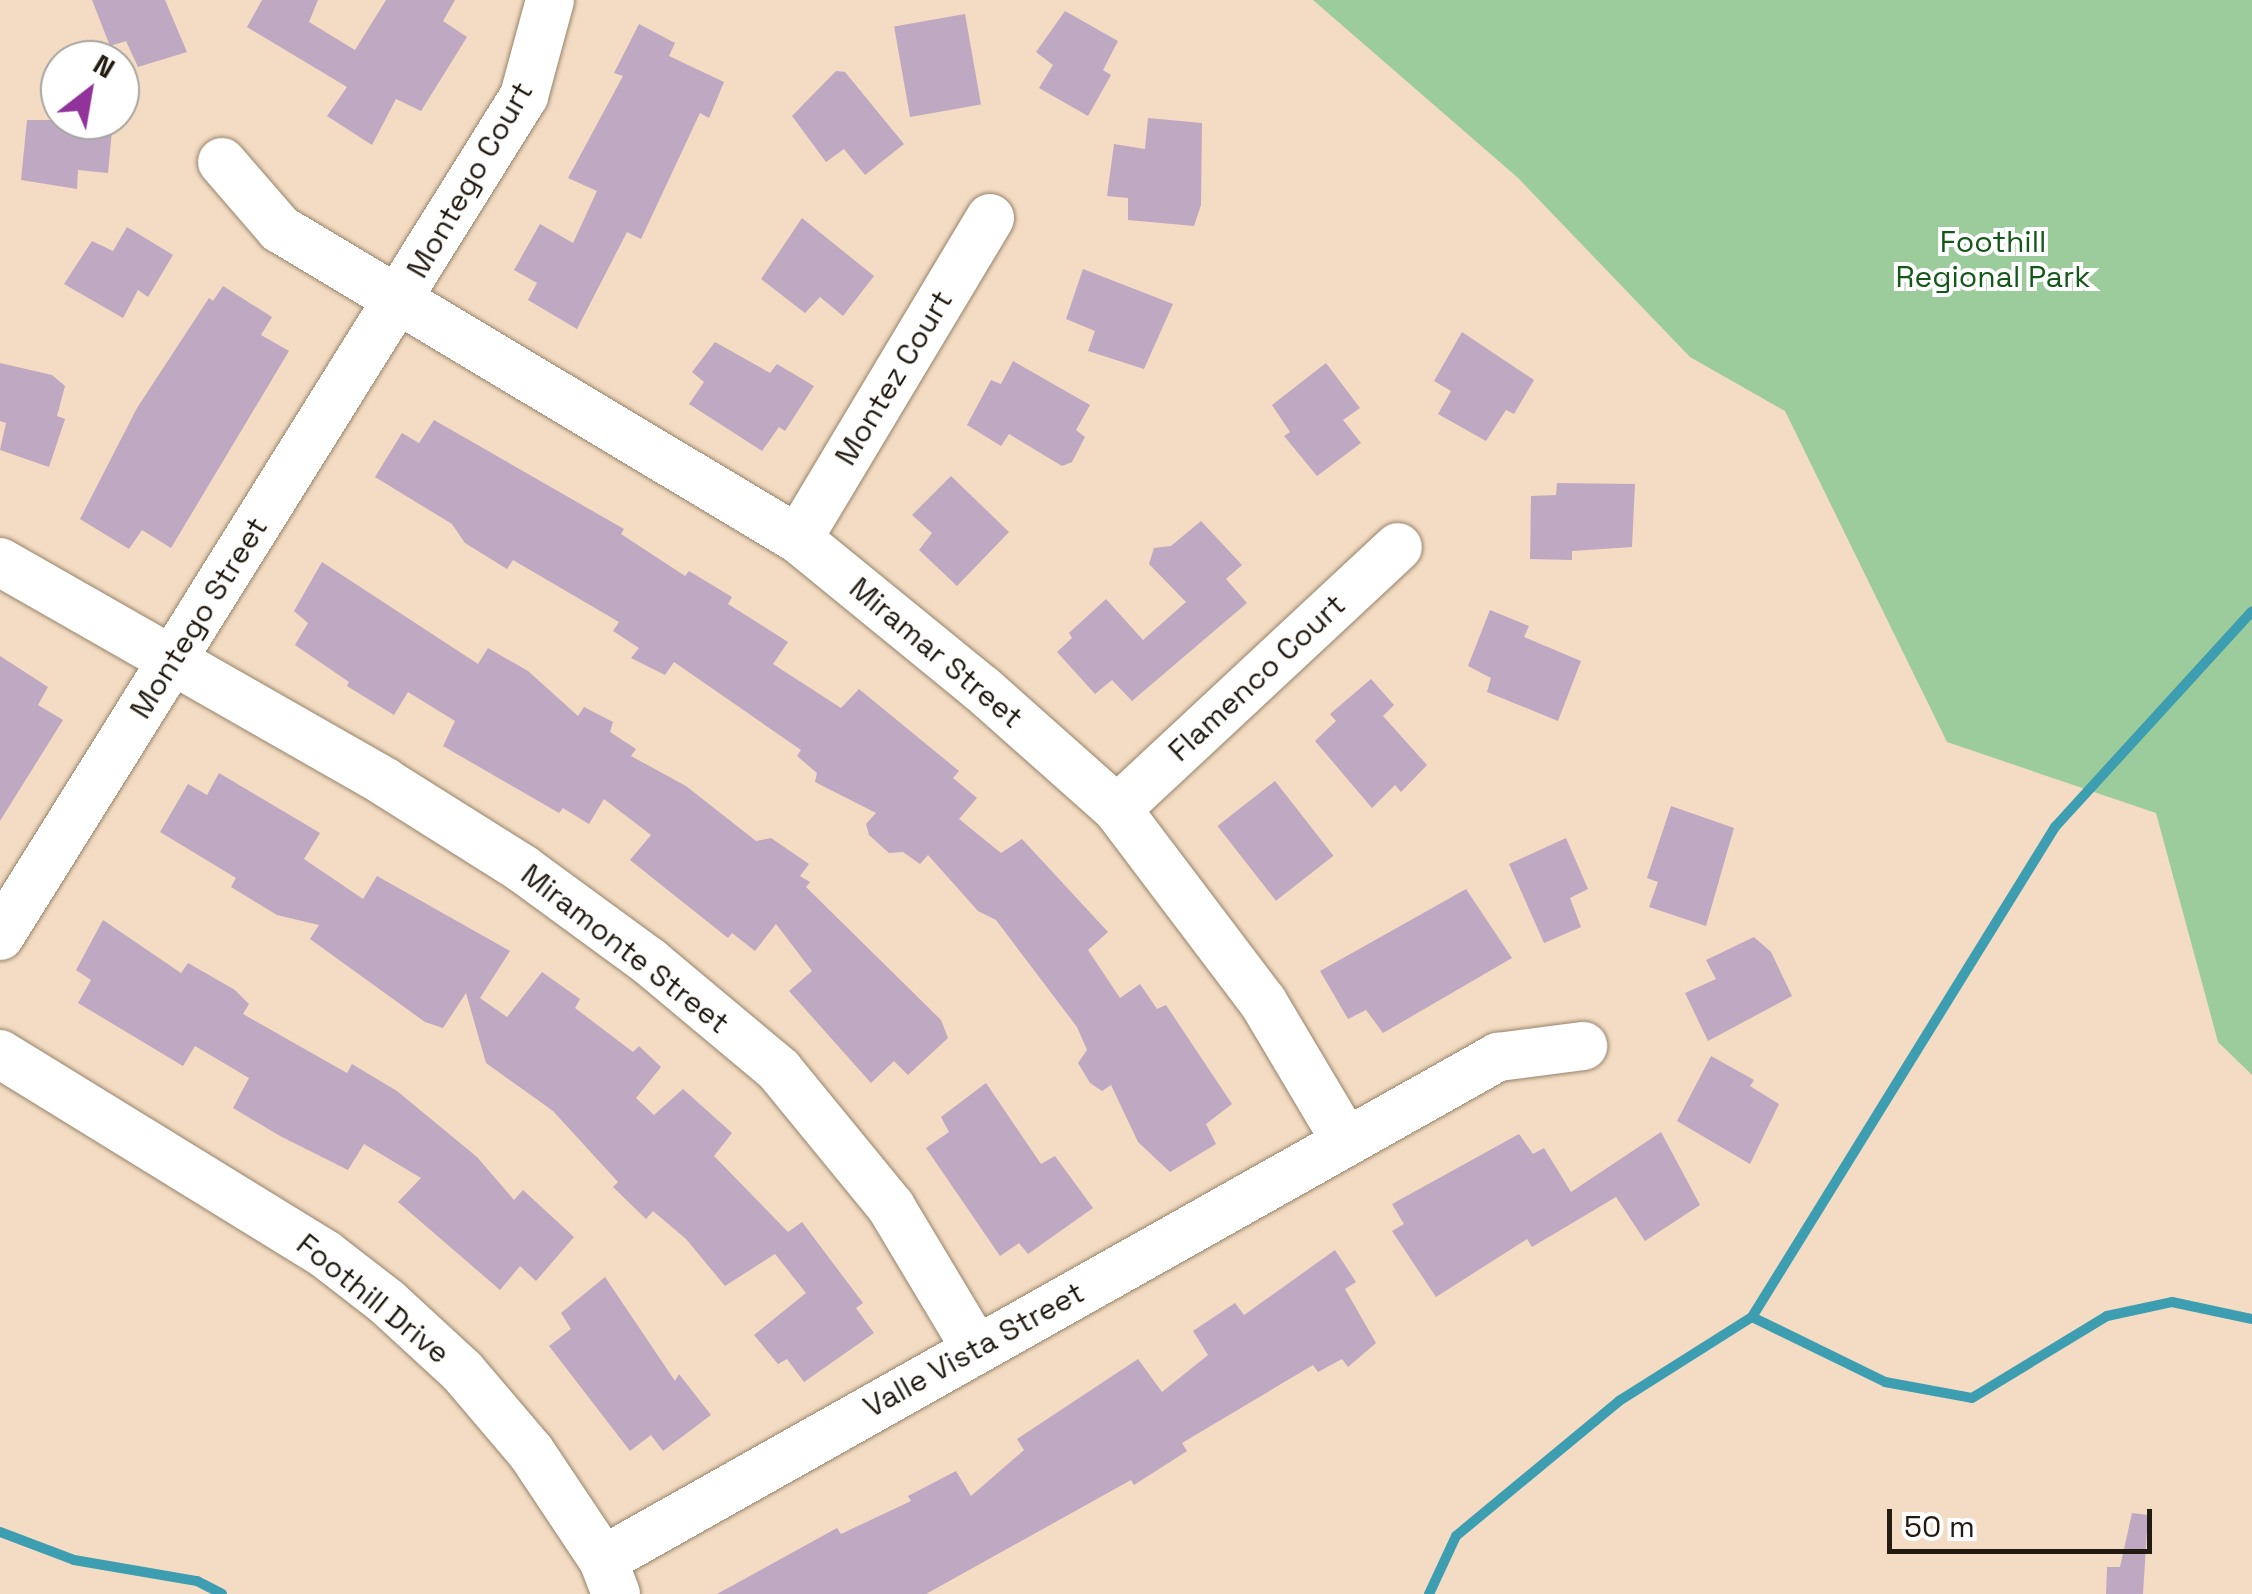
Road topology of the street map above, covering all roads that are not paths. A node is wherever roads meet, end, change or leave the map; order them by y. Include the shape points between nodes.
1 (550, 0) edge
2 (222, 162) dead end
3 (990, 218) dead end
4 (401, 301) junction
5 (798, 539) junction
6 (1398, 547) dead end
7 (0, 562) edge
8 (174, 657) junction
9 (1116, 809) junction
10 (0, 936) edge
11 (1583, 1046) dead end
12 (0, 1054) edge
13 (1345, 1140) junction
14 (976, 1349) junction
15 (610, 1577) edge

1 - 4 street, Montego Court via 524,96
2 - 4 street, Miramar Street via 280,229
3 - 5 street, Montez Court
4 - 5 street, Miramar Street
4 - 8 street, Montego Street
5 - 9 street, Miramar Street
6 - 9 street, Flamenco Court
7 - 8 street, Miramonte Street
8 - 10 street, Montego Street
8 - 14 street, Miramonte Street via 523,869 650,962 778,1070 891,1208
9 - 13 street, Miramar Street via 1263,1002
11 - 13 street, Valle Vista Street via 1498,1056
12 - 15 street, Foothill Drive via 325,1254 387,1302 462,1370 531,1452
13 - 14 street, Valle Vista Street
14 - 15 street, Valle Vista Street

